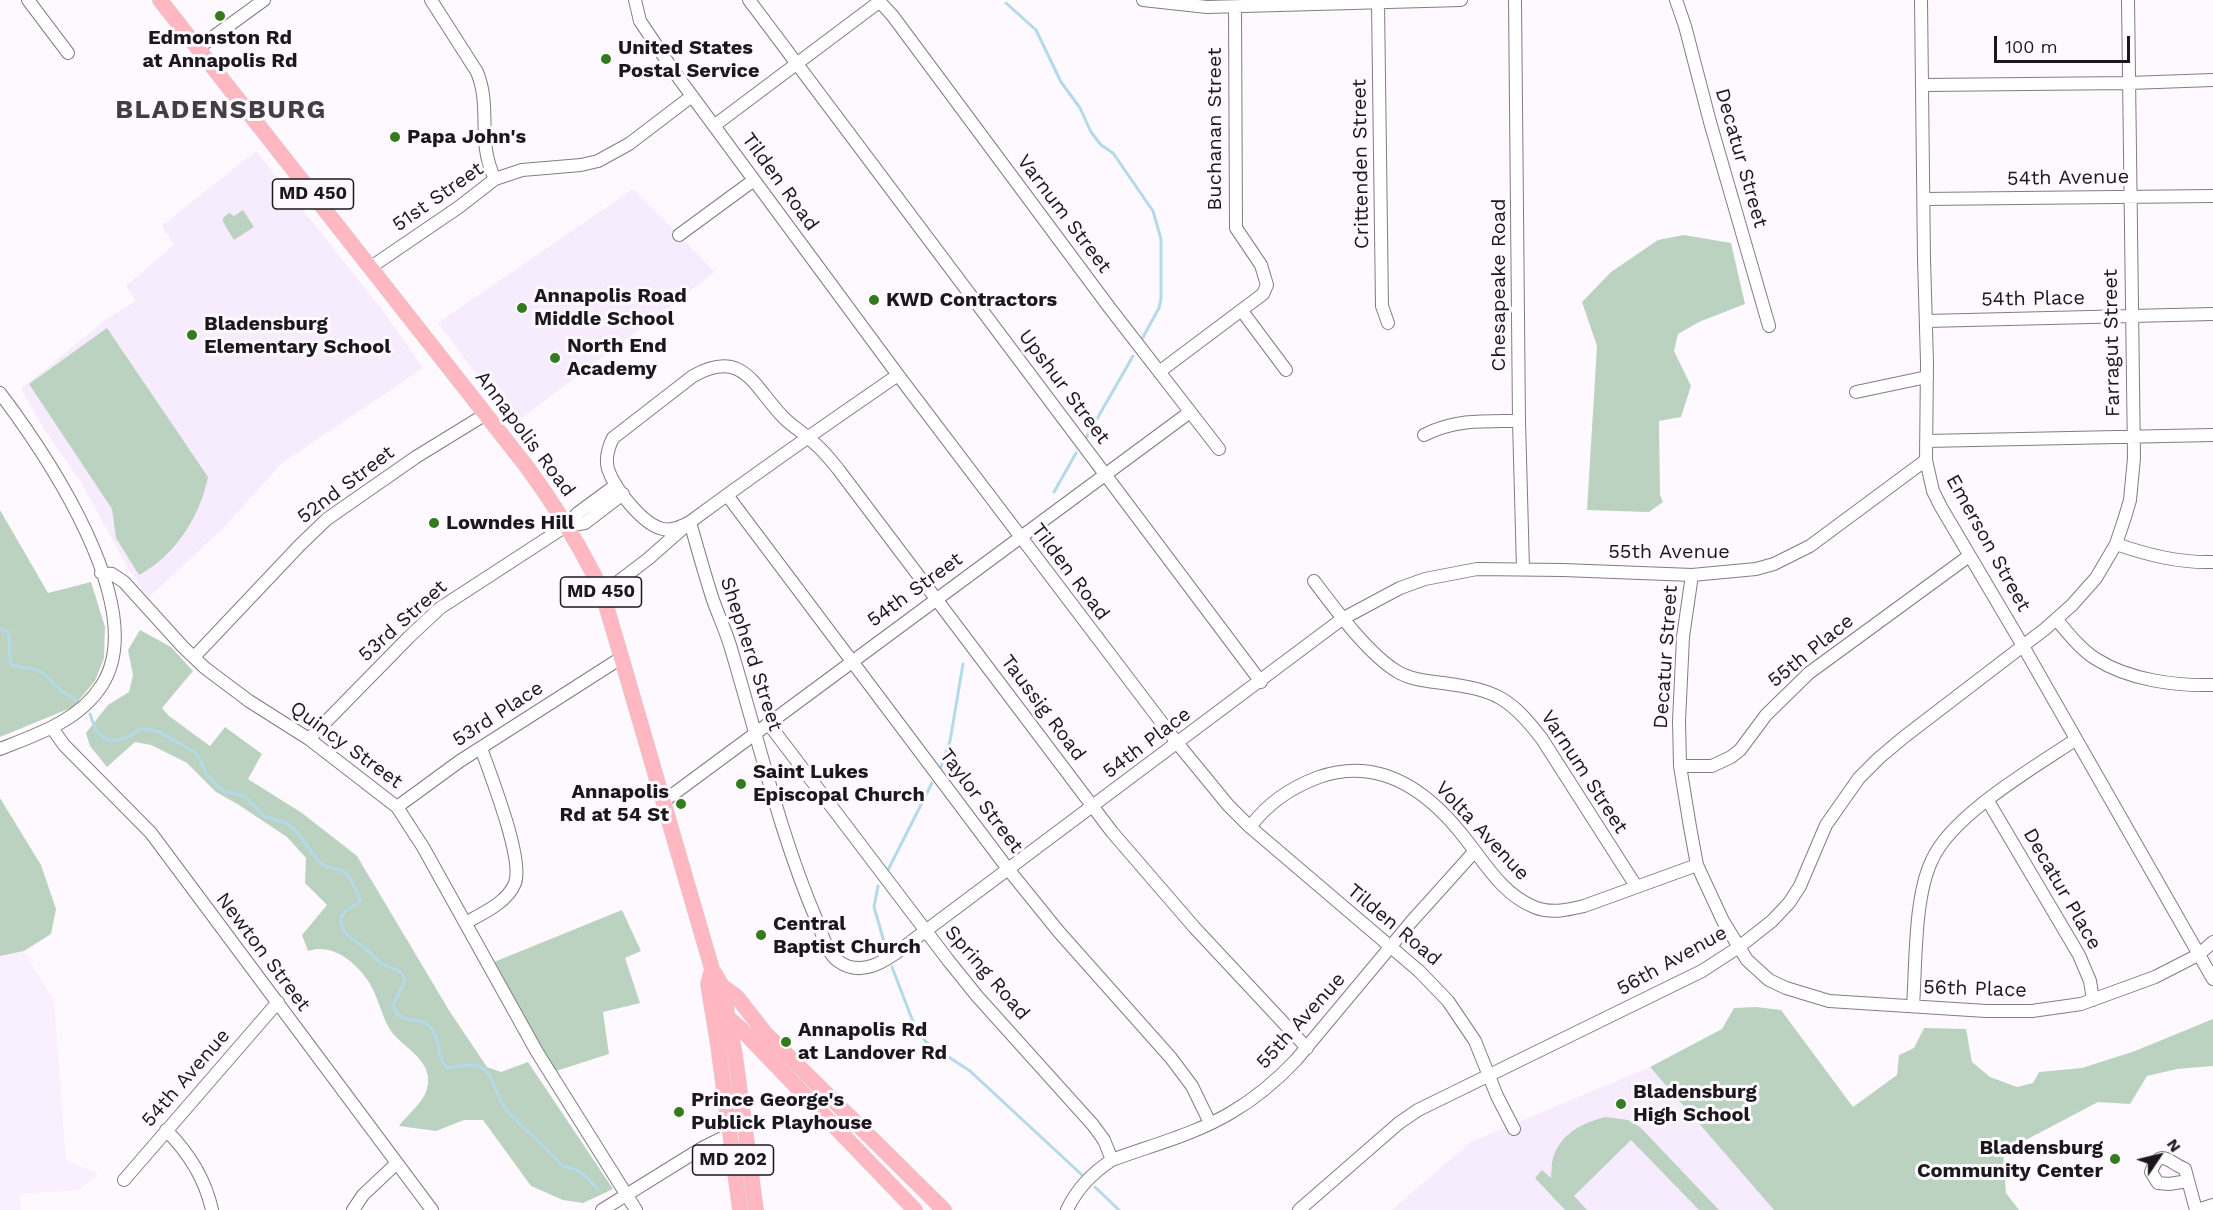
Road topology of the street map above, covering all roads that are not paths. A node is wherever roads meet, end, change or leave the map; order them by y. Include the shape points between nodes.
1 (28, 0) edge
2 (160, 0) edge
3 (264, 0) edge
4 (430, 0) edge
5 (635, 0) edge
6 (749, 0) edge
7 (1143, 0) edge
8 (1461, 0) edge
9 (1515, 0) edge
10 (1676, 0) edge
11 (1922, 0) edge
12 (2128, 0) edge
13 (878, 1) edge
14 (1378, 3) junction
15 (1235, 7) junction
16 (198, 48) junction
17 (68, 53) dead end
18 (797, 63) junction
19 (2213, 80) edge
20 (2129, 82) junction
21 (1923, 85) junction
22 (692, 96) junction
23 (714, 125) junction
24 (495, 179) junction
25 (754, 180) junction
26 (2213, 195) edge
27 (2130, 197) junction
28 (1924, 199) junction
29 (679, 235) dead end
30 (371, 267) junction
31 (1244, 308) junction
32 (2213, 314) edge
33 (2132, 316) junction
34 (1926, 321) junction
35 (1388, 323) dead end
36 (1770, 326) dead end
37 (1286, 370) dead end
38 (1159, 372) junction
39 (898, 375) junction
40 (1927, 377) junction
41 (1856, 392) dead end
42 (0, 393) edge
43 (1190, 412) junction
44 (486, 414) junction
45 (1519, 421) junction
46 (1424, 435) dead end
47 (2133, 435) junction
48 (2213, 435) edge
49 (808, 437) junction
50 (1926, 441) junction
51 (1219, 449) dead end
52 (1926, 460) junction
53 (1105, 474) junction
54 (620, 490) junction
55 (727, 495) junction
56 (690, 522) junction
57 (566, 526) junction
58 (1020, 537) junction
59 (2116, 544) junction
60 (1969, 556) junction
61 (2213, 562) edge
62 (1523, 569) junction
63 (102, 573) junction
64 (1692, 575) junction
65 (1314, 581) dead end
66 (602, 594) junction
67 (936, 599) junction
68 (1342, 619) junction
69 (2056, 619) junction
70 (2023, 646) junction
71 (194, 657) junction
72 (621, 658) junction
73 (851, 662) junction
74 (1261, 681) junction
75 (2213, 685) edge
76 (768, 723) junction
77 (52, 728) junction
78 (756, 732) junction
79 (309, 739) junction
80 (2075, 740) junction
81 (1178, 744) junction
82 (481, 748) junction
83 (0, 749) edge
84 (1680, 766) junction
85 (664, 801) junction
86 (1988, 801) junction
87 (397, 807) junction
88 (1092, 808) junction
89 (1250, 827) junction
90 (1474, 852) junction
91 (1697, 865) junction
92 (1008, 869) junction
93 (1636, 886) junction
94 (465, 923) junction
95 (925, 932) junction
96 (822, 934) joint
97 (2213, 942) edge
98 (1391, 947) junction
99 (1739, 947) junction
100 (2198, 956) junction
101 (712, 969) junction
102 (2213, 979) edge
103 (722, 986) junction
104 (2093, 1000) junction
105 (278, 1002) junction
106 (711, 1003) junction
107 (1913, 1006) junction
108 (726, 1014) junction
109 (754, 1044) junction
110 (1307, 1048) junction
111 (735, 1055) junction
112 (1488, 1075) junction
113 (1210, 1123) junction
114 (1514, 1129) dead end
115 (166, 1130) junction
116 (746, 1132) junction
117 (730, 1134) junction
118 (1112, 1160) junction
119 (397, 1163) junction
120 (124, 1180) dead end
121 (2188, 1181) dead end
122 (627, 1195) junction
123 (2202, 1209) edge
124 (212, 1210) edge
125 (353, 1210) edge
126 (432, 1210) edge
127 (602, 1210) edge
128 (636, 1210) edge
129 (740, 1210) edge
130 (756, 1210) edge
131 (915, 1210) edge
132 (944, 1210) edge
133 (1067, 1210) edge
134 (1299, 1210) edge

1 - 17 street
2 - 16 main road, Annapolis Road / MD 450
3 - 16 street
4 - 24 street via 482,84 485,151
5 - 22 street, Tilden Road via 646,32
6 - 18 street, Upshur Street
7 - 15 street
8 - 14 street
9 - 45 street, Chesapeake Road
10 - 36 street, Decatur Street
11 - 21 street, Emerson Street
12 - 20 street, Farragut Street
13 - 18 street
13 - 38 street, Varnum Street
14 - 15 street
14 - 35 street, Crittenden Street via 1382,306
15 - 31 street, Buchanan Street via 1236,228 1261,264 1267,285 1263,294
16 - 30 main road, Annapolis Road / MD 450
18 - 23 street
18 - 53 street, Upshur Street
19 - 20 street
20 - 21 street
20 - 27 street, Farragut Street
21 - 28 street, Emerson Street
22 - 23 street, Tilden Road
22 - 24 street, 51st Street via 629,144 598,161 522,170
23 - 25 street, Tilden Road
24 - 30 street, 51st Street
25 - 29 street
25 - 39 street, Tilden Road
26 - 27 street, 54th Avenue
27 - 28 street, 54th Avenue
27 - 33 street, Farragut Street
28 - 34 street, Emerson Street
30 - 44 main road, Annapolis Road / MD 450
31 - 37 street
31 - 38 street
32 - 33 street, 54th Place
33 - 34 street, 54th Place
33 - 47 street, Farragut Street
34 - 40 street, Emerson Street
38 - 43 street, Varnum Street
39 - 49 street
39 - 58 street, Tilden Road
40 - 41 street
40 - 50 street, Emerson Street
42 - 63 street via 65,489
43 - 51 street, Varnum Street
43 - 53 street, 54th Street
44 - 57 main road, Annapolis Road / MD 450 via 547,494
44 - 71 street, 52nd Street via 332,515
45 - 46 street via 1468,422
45 - 62 street, Chesapeake Road
47 - 48 street
47 - 50 street
47 - 59 street, Farragut Street via 2130,500
49 - 54 street, Taussig Road via 783,417 743,371 730,366 706,368 613,438 608,447 608,468
49 - 55 street
49 - 67 street, Taussig Road via 838,469
50 - 52 street, Emerson Street
52 - 60 street, Emerson Street via 1934,491
52 - 64 street, 55th Avenue via 1839,526 1792,555 1756,569
53 - 58 street, 54th Street
53 - 74 street, Upshur Street
54 - 56 street via 642,517 657,527 670,529
54 - 57 street, 53rd Street via 578,513
55 - 56 street
55 - 73 street, Taylor Street
56 - 66 street
56 - 78 street, Shepherd Street
57 - 66 main road, Annapolis Road / MD 450
57 - 79 street, 53rd Street via 440,608
58 - 67 street, 54th Street
58 - 81 street, Tilden Road
59 - 61 street via 2170,560
59 - 69 street, Farragut Street via 2096,578
60 - 70 street, Emerson Street
60 - 84 street, 55th Place via 1809,673 1731,757 1712,766
62 - 64 street, 55th Avenue
62 - 68 street, 54th Place via 1477,569 1425,579
63 - 71 street, Quincy Street via 124,582
63 - 77 street via 113,621 111,662 91,699
64 - 84 street, Decatur Street via 1680,682
65 - 68 street, Varnum Street
66 - 72 main road, Annapolis Road / MD 450
67 - 73 street, 54th Street
67 - 88 street, Taussig Road
68 - 74 street, 54th Place
68 - 93 street, Varnum Street via 1398,672 1414,679 1491,692 1509,702 1542,739
69 - 70 street, Farragut Street
69 - 75 street via 2095,659 2114,668 2154,680
70 - 80 street, Emerson Street
70 - 99 street, 56th Avenue via 1904,737 1859,778 1826,825 1789,903
71 - 79 street, Quincy Street via 221,681
72 - 82 street, 53rd Place
72 - 85 main road, Annapolis Road / MD 450
73 - 76 street, 54th Street
73 - 92 street, Taylor Street
74 - 81 street, 54th Place
76 - 78 street, 54th Street
76 - 95 street, Spring Road
77 - 83 street
77 - 105 street, Newton Street via 151,833
78 - 85 street, 54th Street
78 - 96 street, Shepherd Street via 793,859
79 - 87 street, Quincy Street
80 - 86 street
80 - 100 street, Emerson Street
81 - 88 street, 54th Place
81 - 89 street, Tilden Road
82 - 87 street, 53rd Place
82 - 94 street via 514,854 517,876 505,897
84 - 91 street, Decatur Street
85 - 101 main road, Annapolis Road / MD 450
86 - 104 street, Decatur Place via 2079,955
86 - 107 street via 1950,832 1931,861 1921,902
87 - 94 street, Quincy Street
88 - 92 street, 54th Place
88 - 110 street, Taussig Road via 1180,912
89 - 90 street, Volta Avenue via 1275,801 1308,781 1359,770 1393,778 1422,794 1439,808
89 - 98 street, Tilden Road
90 - 93 street, Volta Avenue via 1506,889 1536,908 1565,911
90 - 98 street, 55th Avenue
91 - 93 street, Volta Avenue
91 - 99 street, Decatur Street
92 - 95 street, 54th Place
92 - 113 street, Taylor Street via 1171,1058 1192,1086
94 - 122 street, Quincy Street via 537,1052
95 - 96 street, 54th Place via 888,960 860,968 838,961
95 - 118 street, Spring Road via 1093,1125
97 - 100 street, 56th Place
98 - 110 street, 55th Avenue
98 - 112 street, Tilden Road via 1448,1000 1475,1041
99 - 107 street, 56th Place via 1758,971 1786,988 1829,1000
99 - 112 street, 56th Avenue via 1702,971
100 - 102 street, Emerson Street
100 - 104 street, 56th Place
101 - 103 main road, MD 450
101 - 106 main road, MD 450 via 708,984
103 - 108 main road, MD 202
103 - 132 main road, MD 450 via 736,997 765,1034
104 - 107 street, 56th Place via 2060,1008 2010,1012
105 - 115 street, 54th Avenue
105 - 119 street, Newton Street
106 - 108 main road
106 - 117 main road, MD 202
108 - 109 main road
108 - 111 main road, MD 202
109 - 111 main road
109 - 131 main road
110 - 113 street, 55th Avenue via 1263,1090
111 - 116 main road, MD 202
112 - 114 street, Tilden Road
112 - 134 street, 56th Avenue via 1399,1123
113 - 118 street, 55th Avenue
115 - 120 street, 54th Avenue
115 - 124 street via 193,1161
116 - 117 street
116 - 130 main road, MD 202
117 - 122 street
117 - 129 main road, MD 202
118 - 133 street, 55th Avenue via 1081,1186
119 - 125 street
119 - 126 street, Newton Street
121 - 123 street
122 - 127 street
122 - 128 street, Quincy Street

